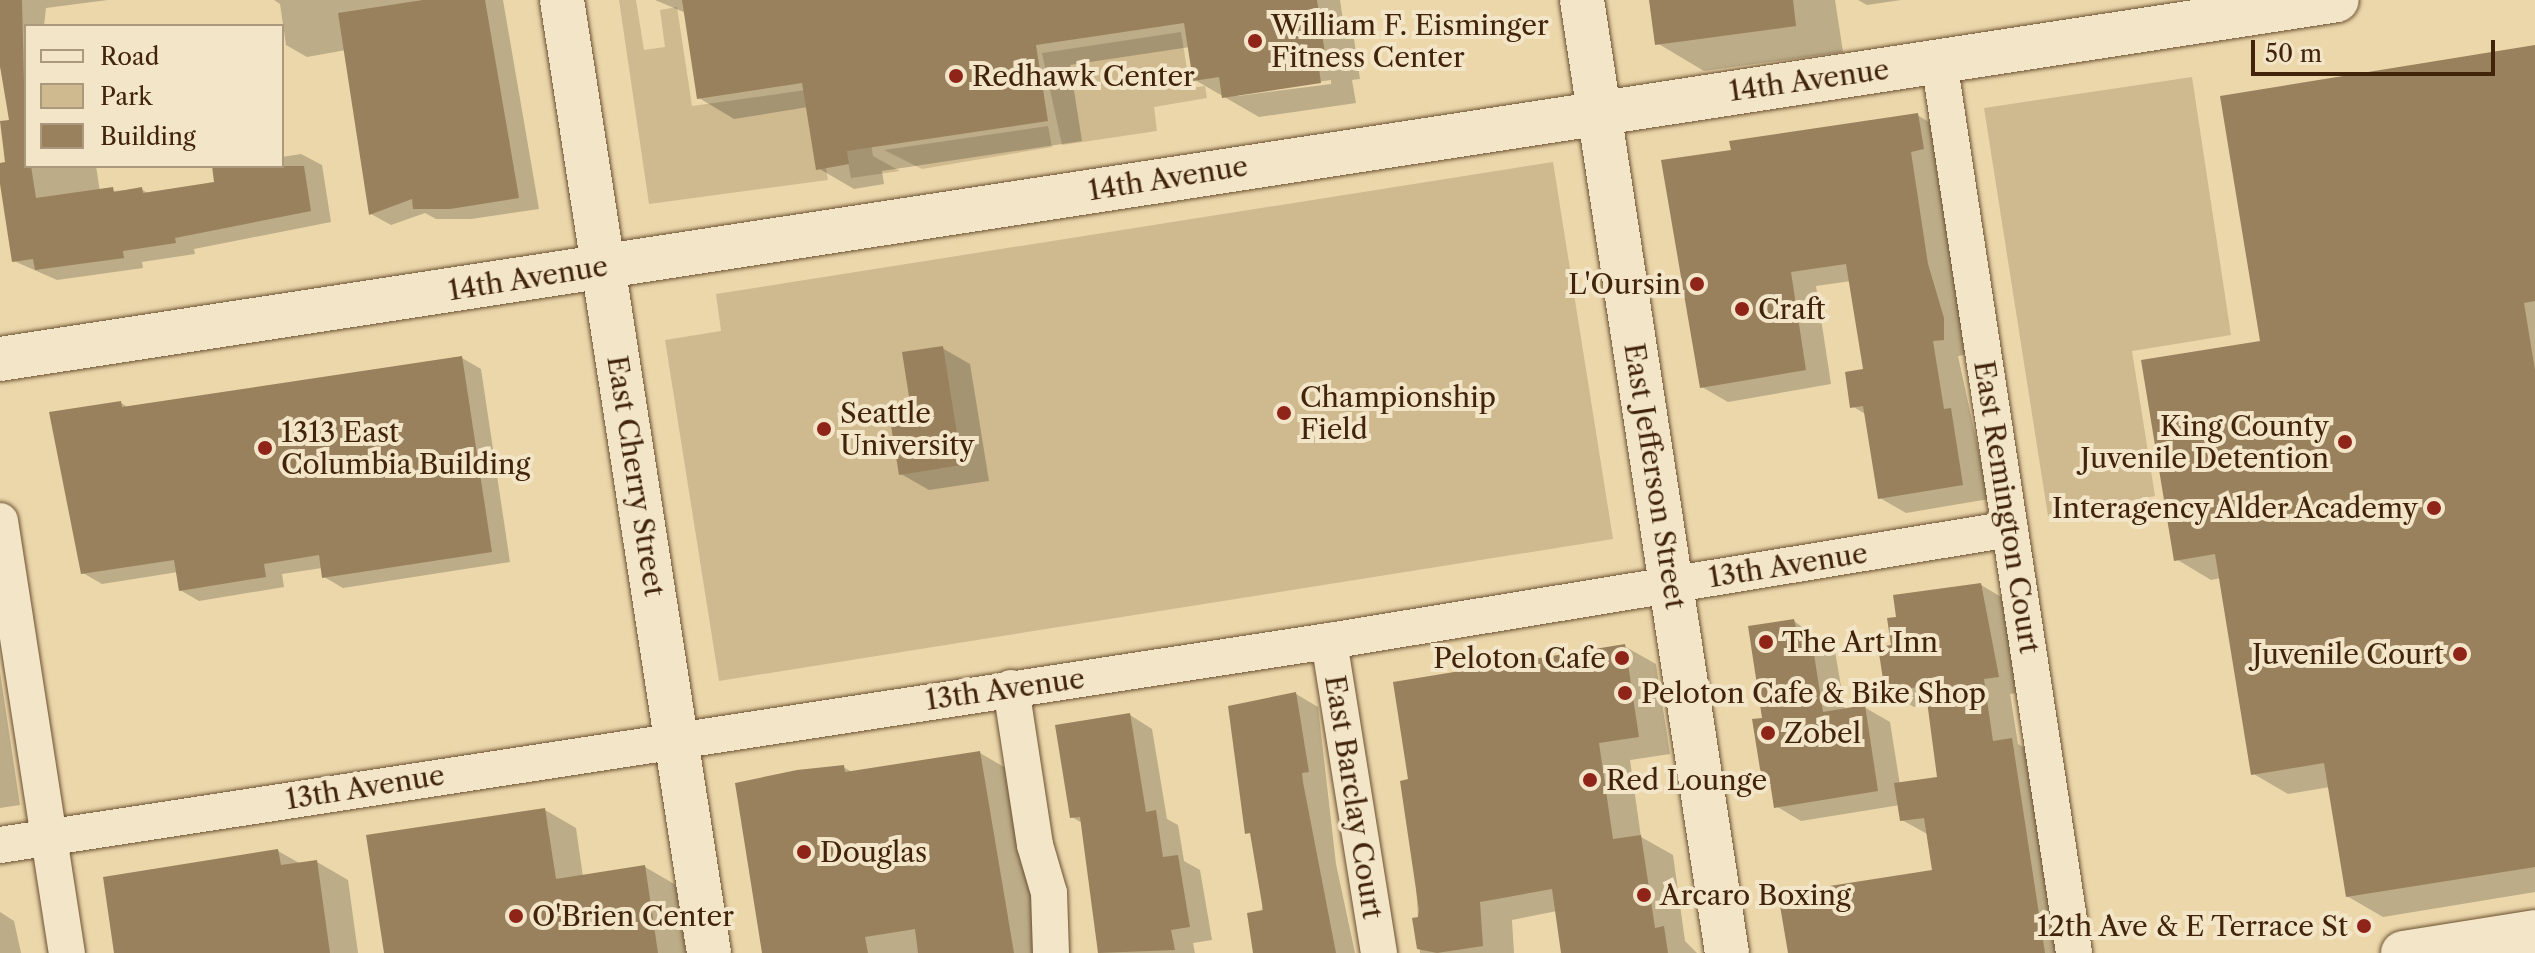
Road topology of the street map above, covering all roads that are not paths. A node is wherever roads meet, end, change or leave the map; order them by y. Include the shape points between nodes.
1 (562, 0) edge
2 (1582, 0) edge
3 (2337, 0) edge
4 (1939, 61) junction
5 (1598, 110) junction
6 (603, 267) junction
7 (0, 359) edge
8 (0, 521) edge
9 (2010, 529) junction
10 (1671, 585) junction
11 (1329, 641) junction
12 (1011, 688) junction
13 (676, 738) junction
14 (48, 838) junction
15 (0, 845) edge
16 (2535, 932) edge
17 (67, 953) edge
18 (709, 953) edge
19 (1051, 953) edge
20 (1379, 953) edge
21 (1727, 953) edge
22 (2074, 953) edge
23 (2403, 953) edge

1 - 6 street, East Cherry Street
2 - 5 street, East Jefferson Street
3 - 4 street, 14th Avenue
4 - 5 street, 14th Avenue
4 - 9 street, East Remington Court
5 - 6 street, 14th Avenue
5 - 10 street, East Jefferson Street
6 - 7 street, 14th Avenue
6 - 13 street, East Cherry Street
8 - 14 street
9 - 10 street, 13th Avenue
9 - 22 street, East Remington Court
10 - 11 street, 13th Avenue
10 - 21 street, East Jefferson Street
11 - 12 street, 13th Avenue
11 - 20 street, East Barclay Court
12 - 13 street, 13th Avenue
12 - 19 street via 1035,845 1049,893
13 - 14 street, 13th Avenue
13 - 18 street, East Cherry Street
14 - 15 street, 13th Avenue
14 - 17 street
16 - 23 street

